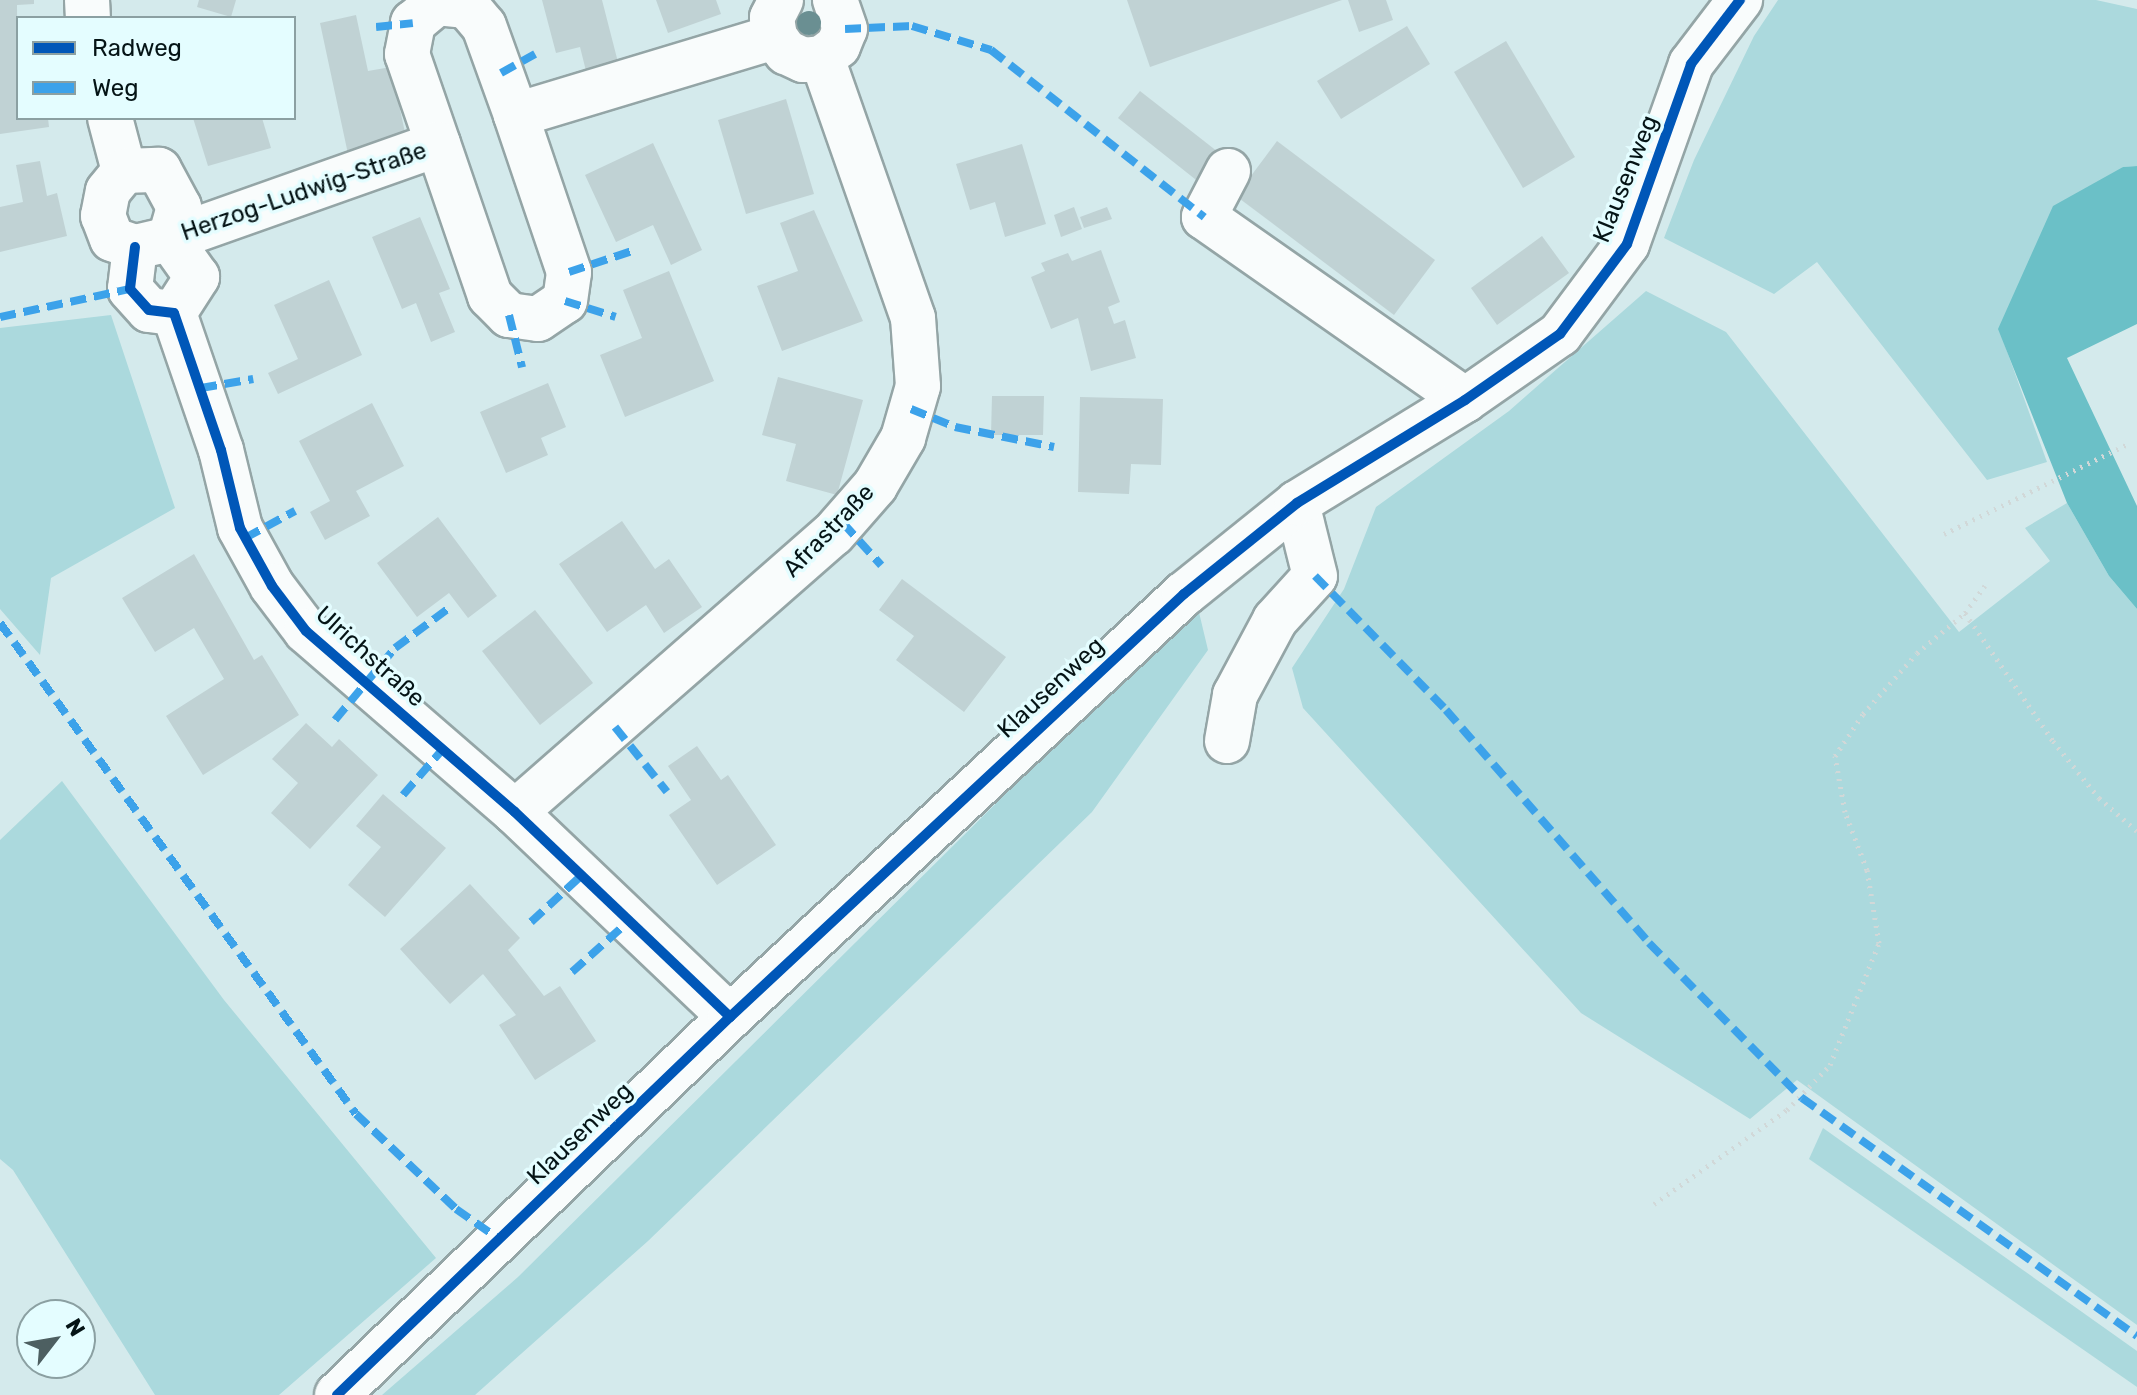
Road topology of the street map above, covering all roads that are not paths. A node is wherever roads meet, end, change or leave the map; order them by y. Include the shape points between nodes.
1 (835, 0) edge
2 (1740, 0) edge
3 (778, 18) edge
4 (822, 58) junction
5 (516, 115) junction
6 (111, 120) edge
7 (438, 144) junction
8 (124, 171) junction
9 (1228, 171) dead end
10 (153, 243) junction
11 (1465, 400) junction
12 (1297, 503) junction
13 (1227, 741) dead end
14 (515, 812) junction
15 (730, 1017) junction
16 (337, 1395) edge

1 - 4 street via 845,29 838,46
2 - 11 street, Klausenweg via 1691,64 1627,244 1560,334
3 - 4 street via 786,52 803,60
3 - 5 street
4 - 14 street, Afrastraße via 913,318 918,386 903,438 875,486 833,534
5 - 7 street, Herzog-Ludwig-Straße via 484,26 467,6 437,3 413,23 407,54
5 - 7 street, Herzog-Ludwig-Straße via 569,272 565,301 538,319 509,315 490,296
6 - 8 street
7 - 10 street, Herzog-Ludwig-Straße
8 - 10 street via 108,191 103,216 112,239
8 - 10 street, Ulrichstraße via 159,170 179,207
9 - 11 street via 1204,217
10 - 14 street, Ulrichstraße via 130,289 149,310 174,313 221,450 240,528 272,586 306,631
11 - 12 street, Klausenweg
12 - 13 street via 1315,576 1275,620 1235,695
12 - 15 street, Klausenweg via 1074,692
14 - 15 street, Ulrichstraße
15 - 16 street, Klausenweg

